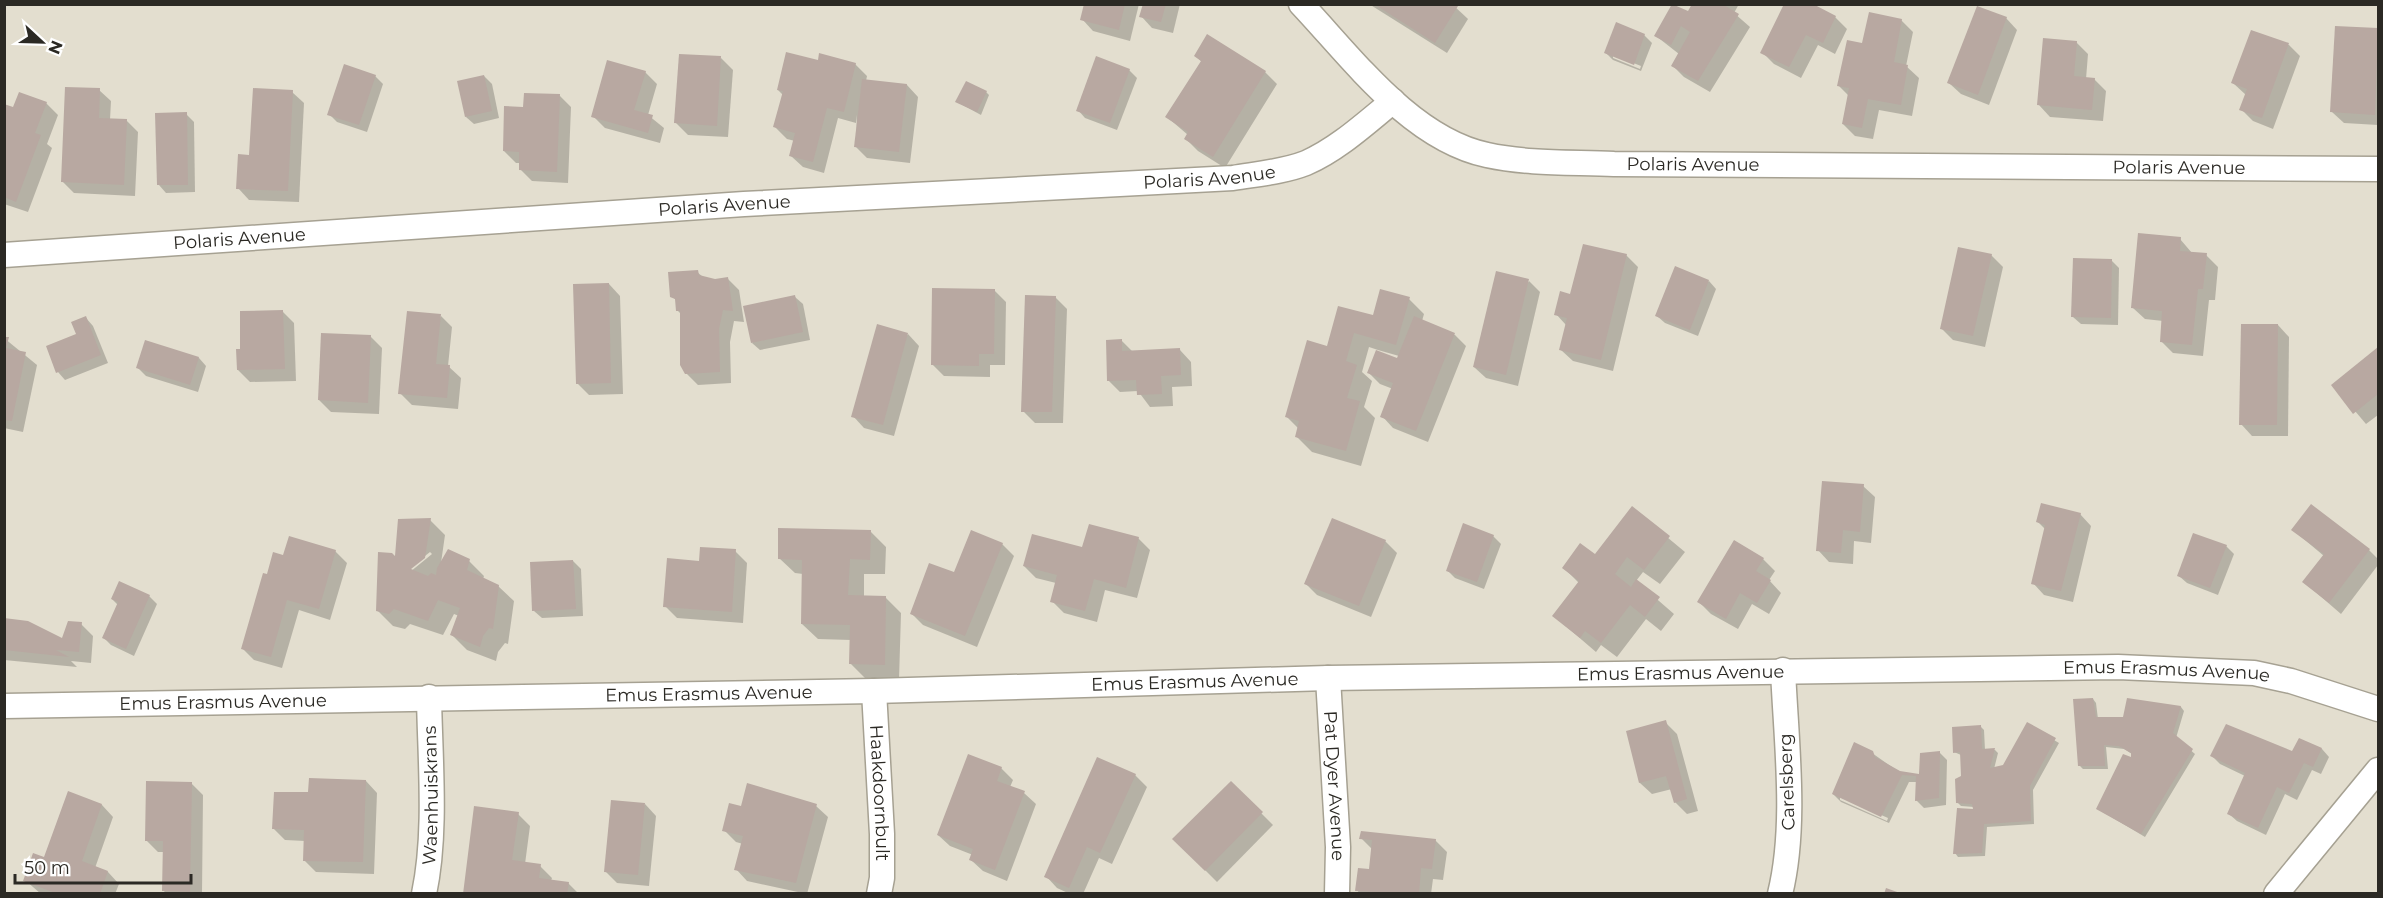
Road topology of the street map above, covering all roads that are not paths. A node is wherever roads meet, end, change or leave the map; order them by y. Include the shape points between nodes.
1 (1301, 4) edge
2 (1393, 101) junction
3 (2379, 169) edge
4 (4, 255) edge
5 (1784, 670) junction
6 (1328, 678) junction
7 (874, 691) junction
8 (429, 697) junction
9 (4, 706) edge
10 (2379, 709) edge
11 (2379, 770) edge
12 (424, 894) edge
13 (879, 894) edge
14 (1337, 894) edge
15 (1780, 894) edge
16 (2276, 894) edge

1 - 2 street
2 - 3 street, Polaris Avenue via 1422,127 1451,142 1485,155 1534,161
2 - 4 street, Polaris Avenue via 1353,134 1306,163 1233,178 744,204
5 - 6 street, Emus Erasmus Avenue
5 - 10 street, Emus Erasmus Avenue via 2118,667 2254,673
5 - 15 street, Carelsberg via 1789,828 1788,858
6 - 7 street, Emus Erasmus Avenue
6 - 14 street, Pat Dyer Avenue
7 - 8 street, Emus Erasmus Avenue
7 - 13 street, Haakdoornbult via 882,834
8 - 9 street, Emus Erasmus Avenue
8 - 12 street, Waenhuiskrans via 430,837
11 - 16 street

